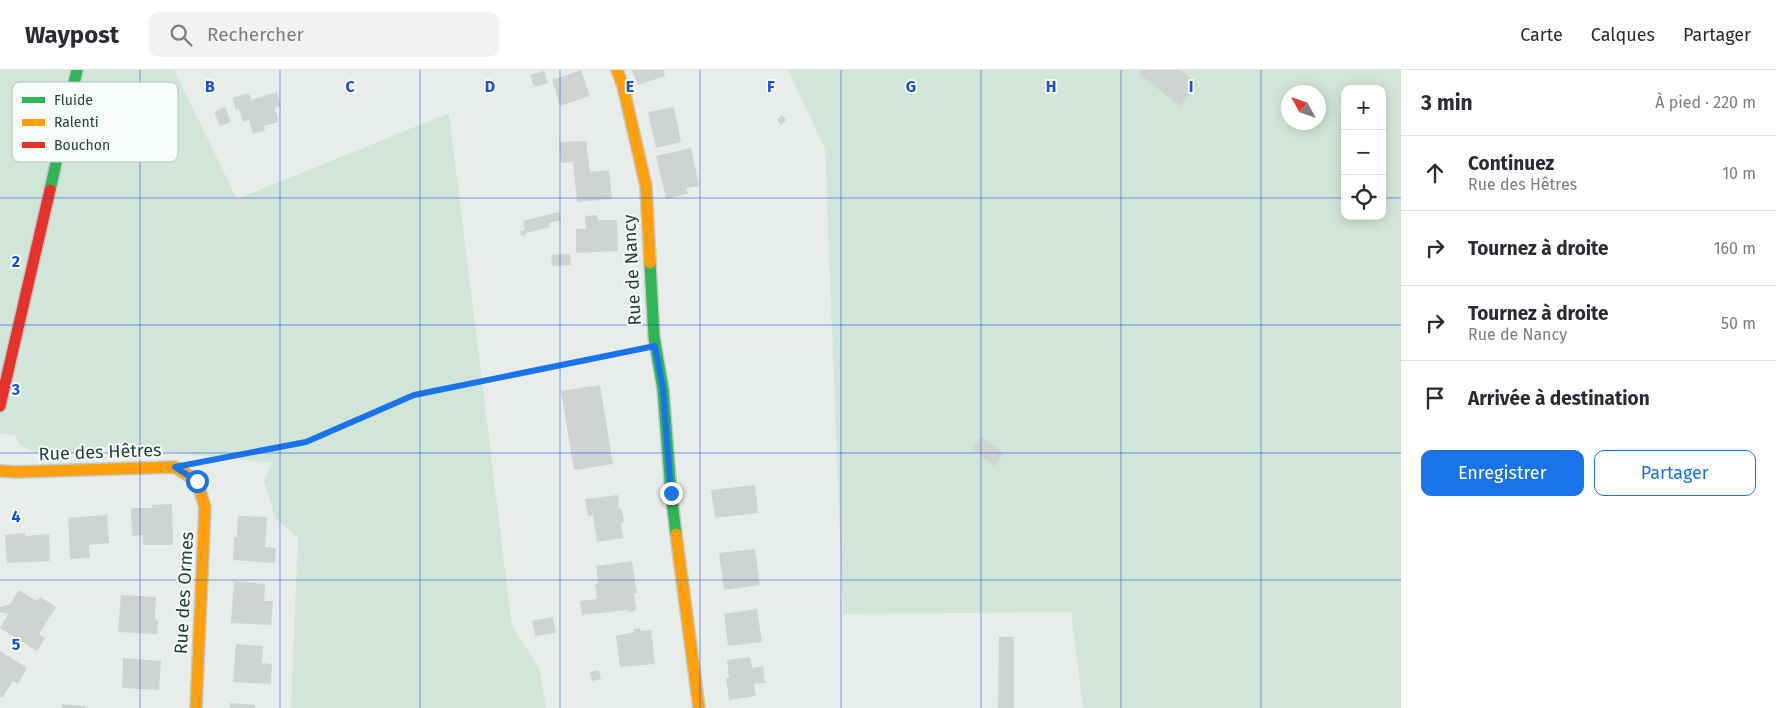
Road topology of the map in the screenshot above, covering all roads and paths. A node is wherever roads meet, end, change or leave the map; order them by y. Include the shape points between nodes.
1 (617, 70) edge
2 (56, 162) edge
3 (655, 346) junction
4 (0, 406) edge
5 (203, 462) dead end
6 (0, 471) edge
7 (197, 481) joint
8 (196, 708) edge
9 (699, 708) edge

1 - 3 street, Rue de Nancy via 646,186
2 - 4 street
3 - 5 path via 414,395 306,442
3 - 9 street, Rue de Nancy via 663,389 671,493
6 - 7 street, Rue des Hêtres via 175,467
7 - 8 street, Rue des Ormes via 205,507

